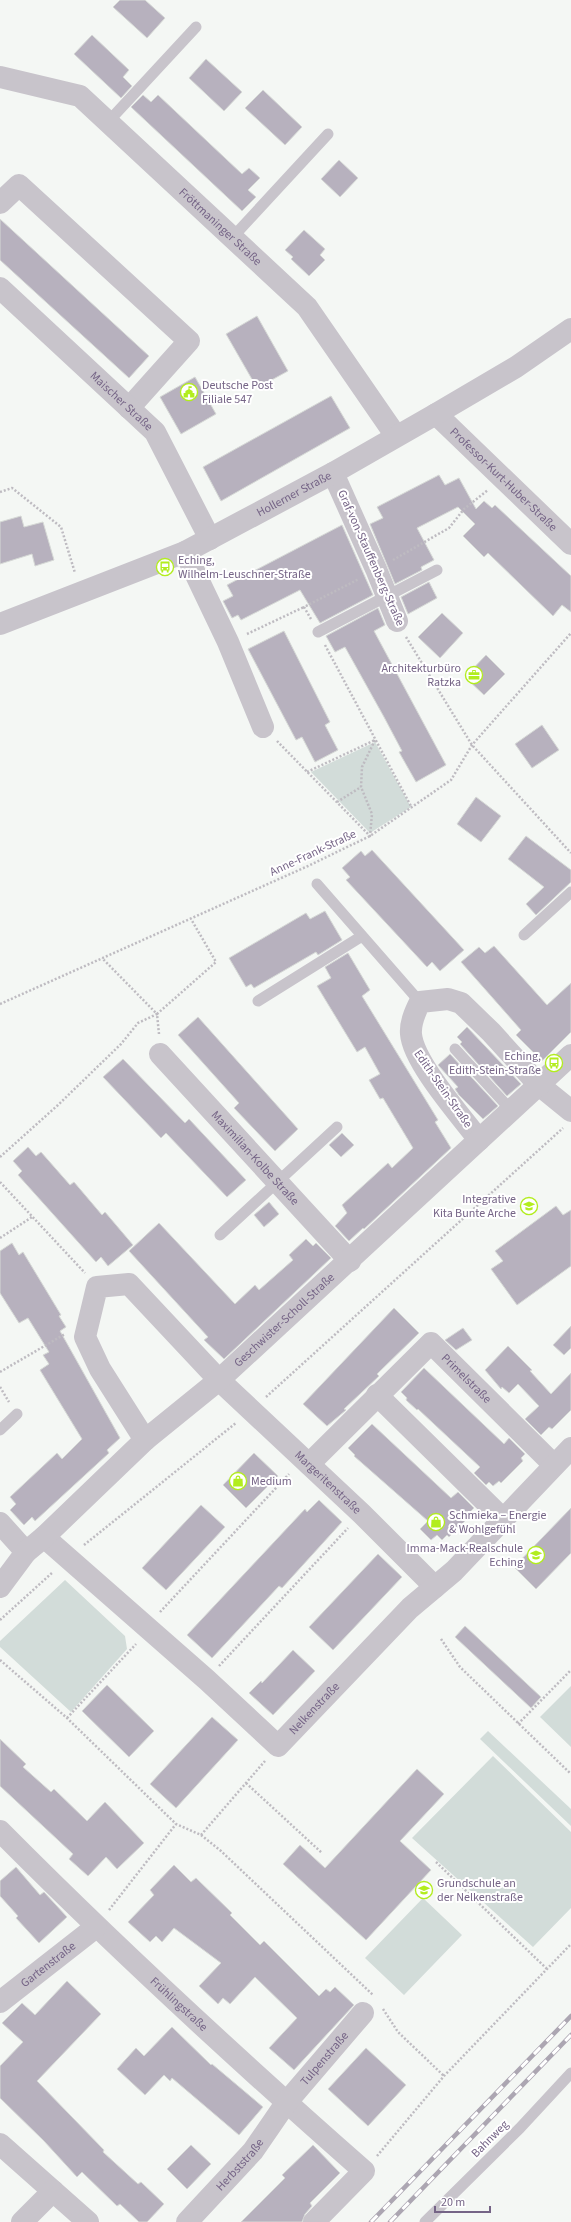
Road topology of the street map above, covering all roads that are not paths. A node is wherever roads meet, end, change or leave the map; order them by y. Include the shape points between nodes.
1 (196, 27) dead end
2 (0, 77) edge
3 (108, 122) junction
4 (328, 134) dead end
5 (0, 203) edge
6 (232, 238) junction
7 (0, 288) edge
8 (571, 329) edge
9 (130, 408) junction
10 (436, 414) junction
11 (396, 436) junction
12 (333, 473) junction
13 (210, 539) junction
14 (571, 544) edge
15 (184, 552) junction
16 (437, 570) dead end
17 (387, 596) junction
18 (397, 621) road end
19 (0, 624) edge
20 (318, 632) dead end
21 (263, 727) road end
22 (317, 884) dead end
23 (571, 892) edge
24 (524, 935) dead end
25 (362, 936) junction
26 (258, 1001) dead end
27 (420, 1002) junction
28 (455, 1049) dead end
29 (160, 1054) dead end
30 (571, 1055) edge
31 (539, 1085) junction
32 (511, 1110) junction
33 (568, 1118) edge
34 (337, 1127) dead end
35 (480, 1140) junction
36 (277, 1182) junction
37 (220, 1235) dead end
38 (350, 1261) junction
39 (219, 1380) junction
40 (377, 1395) junction
41 (17, 1414) dead end
42 (0, 1430) edge
43 (145, 1440) junction
44 (571, 1448) edge
45 (306, 1462) junction
46 (554, 1465) junction
47 (503, 1519) junction
48 (0, 1523) edge
49 (44, 1537) junction
50 (26, 1552) junction
51 (0, 1587) edge
52 (435, 1587) junction
53 (0, 1830) edge
54 (96, 1927) junction
55 (0, 2002) edge
56 (373, 2005) road end
57 (571, 2073) edge
58 (286, 2103) junction
59 (0, 2144) edge
60 (53, 2191) junction
61 (22, 2222) edge
62 (88, 2222) edge
63 (187, 2222) edge
64 (314, 2222) edge
65 (425, 2222) edge

1 - 3 lane
2 - 3 street, Fröttmaninger Straße via 80,96
3 - 6 street, Fröttmaninger Straße
4 - 6 lane
5 - 9 street via 19,185 189,341
6 - 11 street, Fröttmaninger Straße via 307,307
7 - 9 street, Maischer Straße
8 - 10 street, Hollerner Straße via 516,367
9 - 13 street, Maischer Straße via 155,432
10 - 11 street, Hollerner Straße
10 - 14 street, Professor-Kurt-Huber-Straße
11 - 12 street, Hollerner Straße
12 - 13 street, Hollerner Straße
12 - 17 street, Graf-von-Stauffenberg-Straße
13 - 15 street, Hollerner Straße
15 - 19 street, Hollerner Straße
15 - 21 street via 228,642
16 - 17 lane
17 - 18 street, Graf-von-Stauffenberg-Straße
17 - 20 lane
22 - 25 lane
23 - 24 lane
25 - 26 lane
25 - 27 lane
27 - 31 street via 448,999 461,1003
27 - 35 street, Edith-Stein-Straße via 413,1017 411,1033 418,1058
28 - 32 lane
29 - 36 street, Maximilian-Kolbe Straße
30 - 31 street, Geschwister-Scholl-Straße
31 - 32 street, Geschwister-Scholl-Straße
31 - 33 street
32 - 35 street, Geschwister-Scholl-Straße
34 - 36 lane
35 - 38 street, Geschwister-Scholl-Straße
36 - 37 lane
36 - 38 street, Maximilian-Kolbe Straße
38 - 39 street, Geschwister-Scholl-Straße
39 - 43 street, Geschwister-Scholl-Straße
39 - 43 street, Margeritenstraße via 129,1284 97,1287 85,1337 100,1369
39 - 45 street, Margeritenstraße
40 - 45 street, Primelstraße
40 - 46 street, Primelstraße via 431,1344
40 - 47 street
41 - 42 lane
43 - 49 street, Geschwister-Scholl-Straße
44 - 46 street, Nelkenstraße
45 - 52 street, Margeritenstraße
46 - 47 street, Nelkenstraße
47 - 52 street, Nelkenstraße via 454,1571
48 - 50 street
49 - 50 street, Geschwister-Scholl-Straße
49 - 52 street, Nelkenstraße via 278,1746 410,1608
50 - 51 street, Geschwister-Scholl-Straße
53 - 54 street, Frühlingstraße
54 - 55 street, Gartenstraße
54 - 58 street, Frühlingstraße
56 - 58 street, Tulpenstraße
57 - 65 lane, Bahnweg via 520,2128
58 - 63 street, Herbststraße via 253,2151
58 - 64 street, Frühlingstraße via 364,2171
59 - 60 street
60 - 61 street
60 - 62 street

